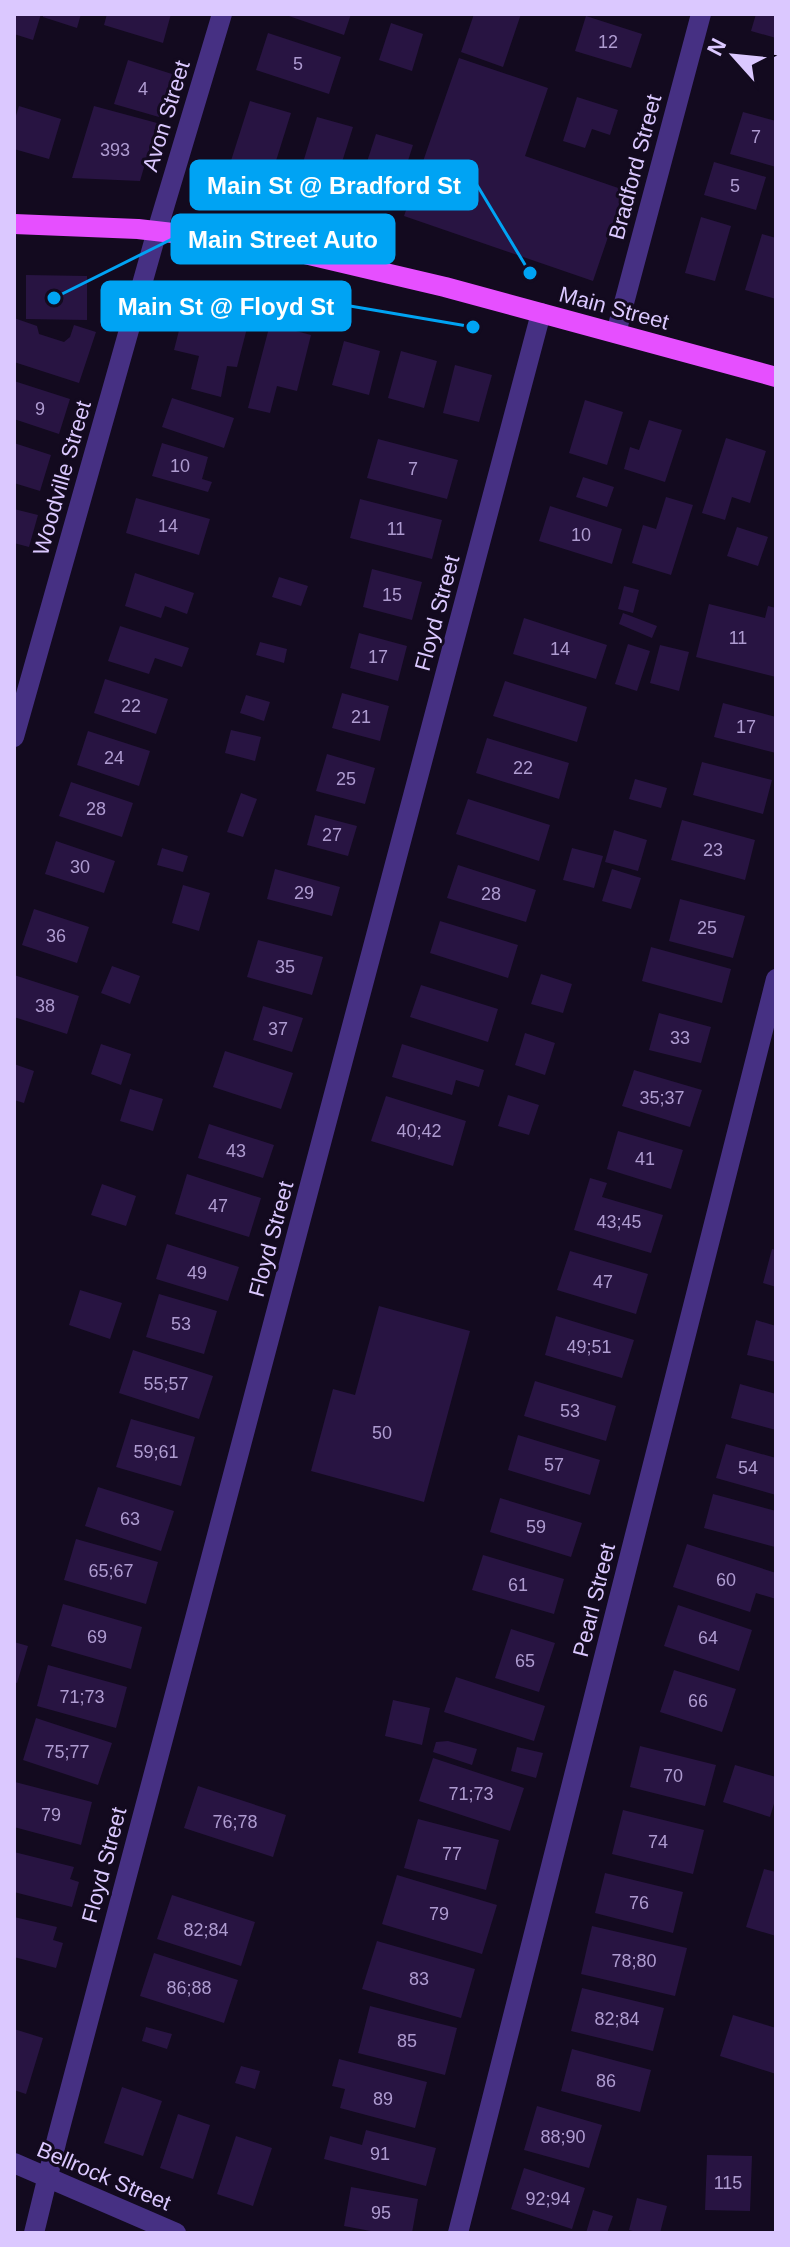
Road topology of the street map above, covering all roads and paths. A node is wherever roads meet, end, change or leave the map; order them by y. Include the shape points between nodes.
1 (222, 14) edge
2 (701, 14) edge
3 (14, 224) edge
4 (157, 231) junction
5 (541, 313) junction
6 (616, 333) junction
7 (776, 377) edge
8 (14, 737) edge
9 (776, 979) edge
10 (14, 2163) edge
11 (48, 2177) junction
12 (34, 2233) edge
13 (176, 2233) edge
14 (458, 2233) edge

1 - 4 street, Avon Street
2 - 6 street, Bradford Street
3 - 4 main road, Main Street
4 - 5 main road, Main Street via 292,251
4 - 8 street, Woodville Street
5 - 6 main road, Main Street
5 - 11 street, Floyd Street
6 - 7 main road, Main Street
9 - 14 street, Pearl Street
10 - 11 street, Bellrock Street
11 - 12 street, Floyd Street
11 - 13 street, Bellrock Street

